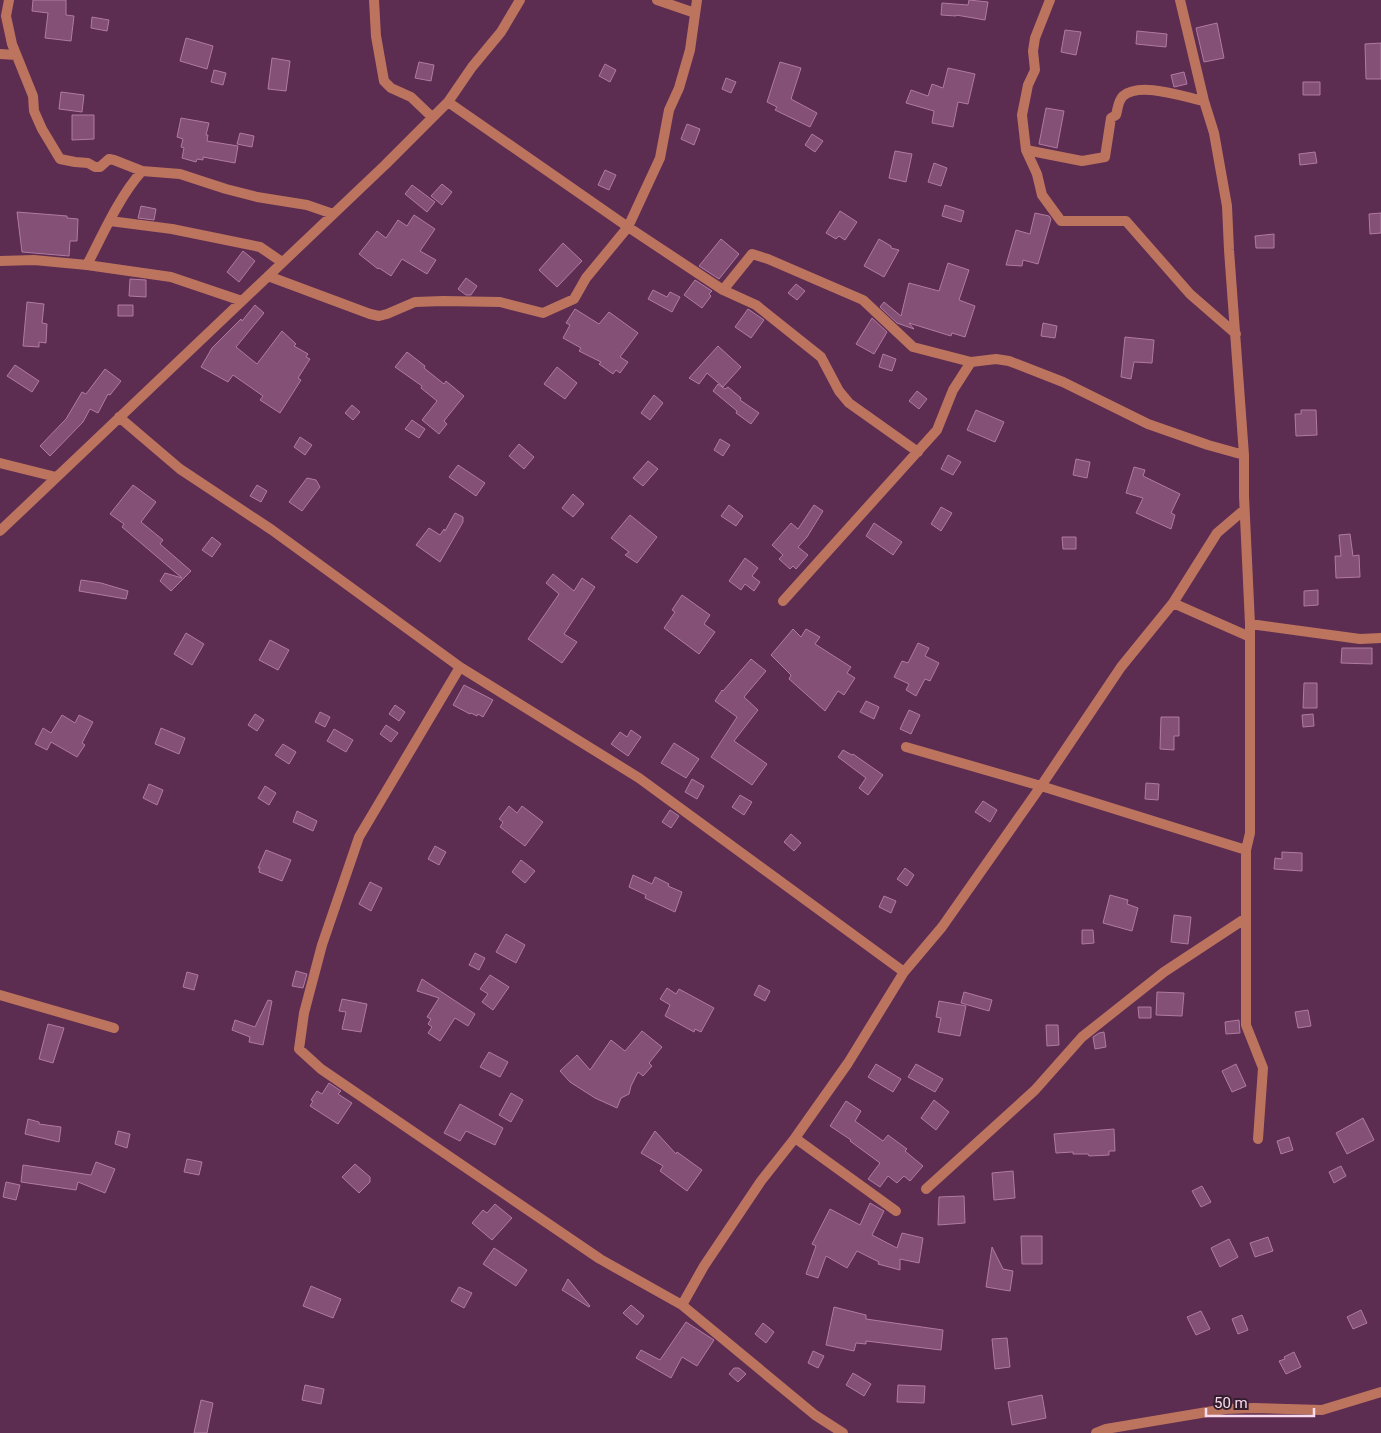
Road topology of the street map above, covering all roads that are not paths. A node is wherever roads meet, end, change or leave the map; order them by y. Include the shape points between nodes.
1 (9, 0) edge
2 (374, 0) edge
3 (520, 0) edge
4 (657, 0) edge
5 (697, 0) edge
6 (1050, 0) edge
7 (1180, 0) edge
8 (695, 13) junction
9 (0, 54) edge
10 (16, 55) junction
11 (1204, 101) junction
12 (448, 102) junction
13 (432, 117) junction
14 (1026, 150) junction
15 (142, 171) junction
16 (333, 214) junction
17 (110, 221) junction
18 (628, 227) junction
19 (0, 261) edge
20 (282, 262) junction
21 (87, 265) junction
22 (268, 276) junction
23 (723, 290) junction
24 (242, 301) junction
25 (1236, 334) junction
26 (971, 362) junction
27 (119, 417) junction
28 (918, 452) junction
29 (1244, 455) junction
30 (0, 463) edge
31 (56, 477) junction
32 (1244, 510) junction
33 (0, 531) edge
34 (783, 601) dead end
35 (1173, 603) junction
36 (1250, 624) junction
37 (1250, 638) junction
38 (1381, 638) edge
39 (460, 667) junction
40 (906, 747) dead end
41 (1041, 786) junction
42 (1246, 850) junction
43 (1246, 918) junction
44 (904, 972) junction
45 (0, 995) edge
46 (114, 1028) dead end
47 (794, 1138) junction
48 (1258, 1139) dead end
49 (926, 1189) dead end
50 (896, 1211) dead end
51 (682, 1305) junction
52 (1381, 1392) edge
53 (843, 1433) edge
54 (1096, 1433) edge

1 - 10 street via 6,16
2 - 13 street via 384,80 391,88 411,97
3 - 12 street via 501,32
4 - 8 street
5 - 8 street
6 - 14 street via 1035,38 1036,70 1028,85 1022,115
7 - 11 street
8 - 18 street via 690,50 669,110 660,158
9 - 10 street
10 - 15 street via 34,96 34,111 39,123 60,159 100,167 109,159
11 - 14 street via 1140,89 1123,96 1118,103 1116,115 1111,118 1105,157 1082,161
11 - 25 street via 1214,133 1227,206
12 - 13 street
12 - 18 street
13 - 16 street
14 - 25 street via 1037,174 1042,196 1061,221 1126,221 1190,294
15 - 16 street via 180,174 226,189 307,205
15 - 17 street
16 - 20 street
17 - 20 street via 172,229 260,247
17 - 21 street
18 - 22 street via 586,278 574,299 543,313 500,302 415,302 379,316
18 - 23 street
19 - 21 street via 34,260
20 - 22 street
21 - 24 street via 171,277
22 - 24 street
23 - 26 street via 752,254 863,300 912,347
23 - 28 street via 756,305 821,357 849,403
24 - 27 street
25 - 29 street
26 - 28 street via 953,390 937,430
26 - 29 street via 1009,361 1062,382 1148,424
27 - 31 street
27 - 39 street via 180,469 272,530
28 - 34 street
29 - 32 street
30 - 31 street
31 - 33 street
32 - 35 street via 1216,533
32 - 36 street
35 - 37 street
35 - 41 street via 1121,668
36 - 37 street
36 - 38 street via 1360,639
37 - 42 street via 1250,833
39 - 44 street via 639,778
39 - 51 street via 358,836 322,945 304,1013 299,1049 321,1069 600,1259
40 - 41 street
41 - 42 street
41 - 44 street via 942,927
42 - 43 street
43 - 48 street via 1246,1025 1263,1068
43 - 49 street via 1164,972 1082,1037 1035,1090
44 - 47 street via 848,1063
45 - 46 street
47 - 50 street
47 - 51 street via 761,1181
51 - 53 street via 815,1415
52 - 54 street via 1322,1410 1225,1409

